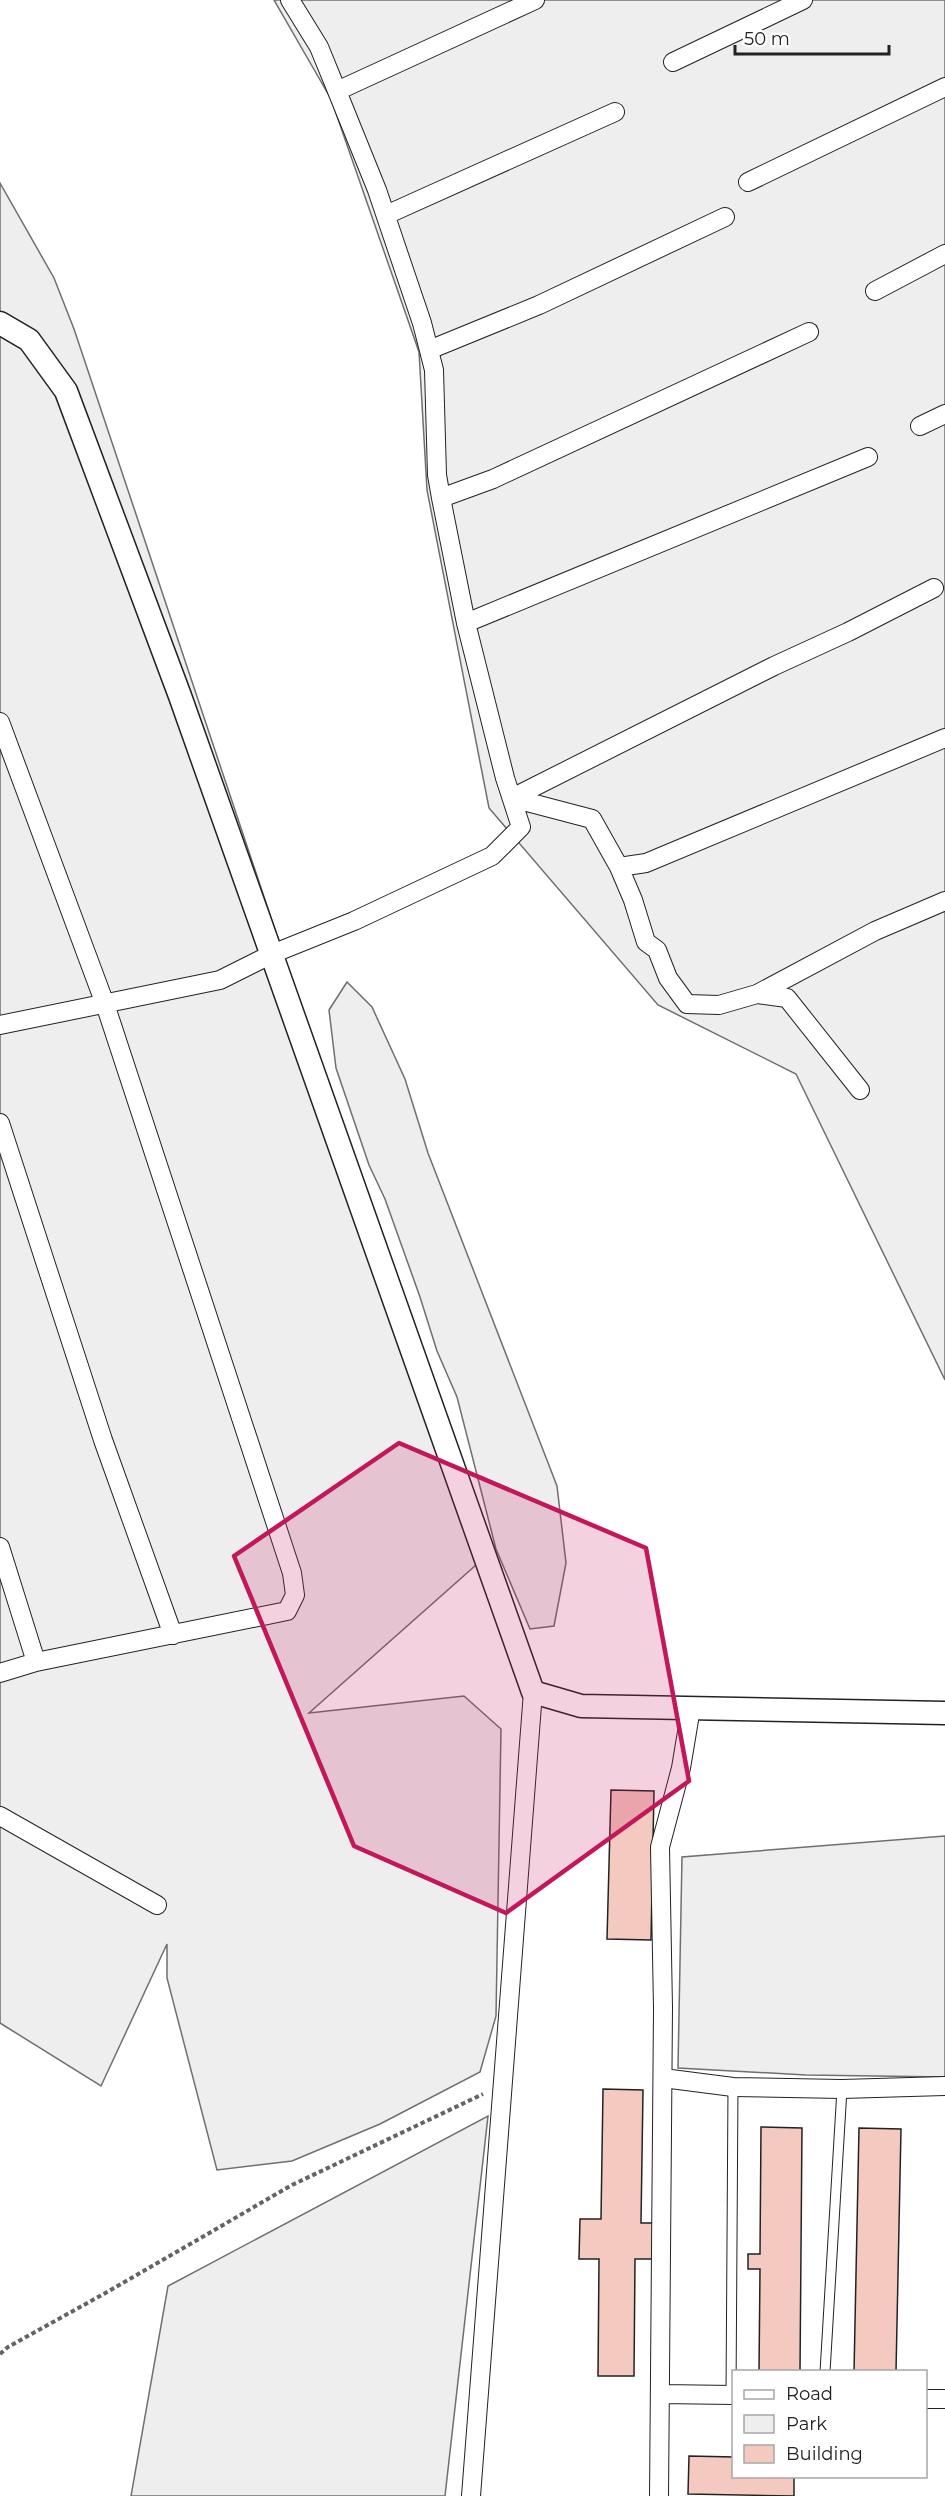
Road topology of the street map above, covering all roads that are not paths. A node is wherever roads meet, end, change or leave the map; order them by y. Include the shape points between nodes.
1 (290, 0) edge
2 (534, 0) edge
3 (803, 0) edge
4 (673, 62) dead end
5 (945, 87) edge
6 (337, 91) junction
7 (615, 112) dead end
8 (748, 182) dead end
9 (386, 215) junction
10 (725, 217) dead end
11 (945, 254) edge
12 (875, 291) dead end
13 (0, 323) edge
14 (809, 332) dead end
15 (429, 350) junction
16 (945, 414) edge
17 (920, 426) dead end
18 (868, 457) dead end
19 (441, 498) junction
20 (934, 588) dead end
21 (466, 623) junction
22 (0, 722) edge
23 (945, 738) edge
24 (512, 798) junction
25 (619, 867) junction
26 (945, 901) edge
27 (272, 954) junction
28 (757, 994) junction
29 (105, 1004) junction
30 (0, 1025) edge
31 (860, 1090) dead end
32 (0, 1123) edge
33 (0, 1547) edge
34 (173, 1635) junction
35 (36, 1662) junction
36 (0, 1673) edge
37 (533, 1692) junction
38 (691, 1708) junction
39 (945, 1713) edge
40 (0, 1816) edge
41 (157, 1905) dead end
42 (663, 2078) junction
43 (945, 2086) edge
44 (733, 2087) junction
45 (842, 2089) junction
46 (732, 2370) edge
47 (825, 2370) edge
48 (660, 2394) junction
49 (732, 2395) edge
50 (927, 2399) edge
51 (945, 2399) edge
52 (471, 2496) edge
53 (659, 2496) edge

1 - 6 street via 319,47
2 - 6 street
3 - 4 street
5 - 8 street
6 - 9 street
7 - 9 street
9 - 15 street
10 - 15 street via 539,305
11 - 12 street
13 - 27 street via 29,340 66,391
14 - 19 street via 493,479
15 - 19 street via 434,370
16 - 17 street
18 - 21 street
19 - 21 street
20 - 24 street
21 - 24 street
22 - 29 street
23 - 25 street via 646,863
24 - 25 street via 592,819
24 - 27 street via 521,827 492,856 354,921
25 - 28 street via 646,942 657,950 668,978 687,1004 719,1005
26 - 28 street via 875,931
27 - 29 street via 219,980
27 - 37 street
28 - 31 street via 787,998
29 - 30 street
29 - 34 street via 292,1573 295,1595 287,1611
32 - 34 street via 103,1440
33 - 35 street
34 - 35 street
35 - 36 street
37 - 38 street via 581,1706
37 - 52 street
38 - 39 street
38 - 42 street via 681,1768 660,1847
40 - 41 street
42 - 44 street
42 - 48 street
43 - 45 street
44 - 45 street
44 - 46 lane
45 - 47 lane
48 - 49 street
48 - 53 street
50 - 51 street

